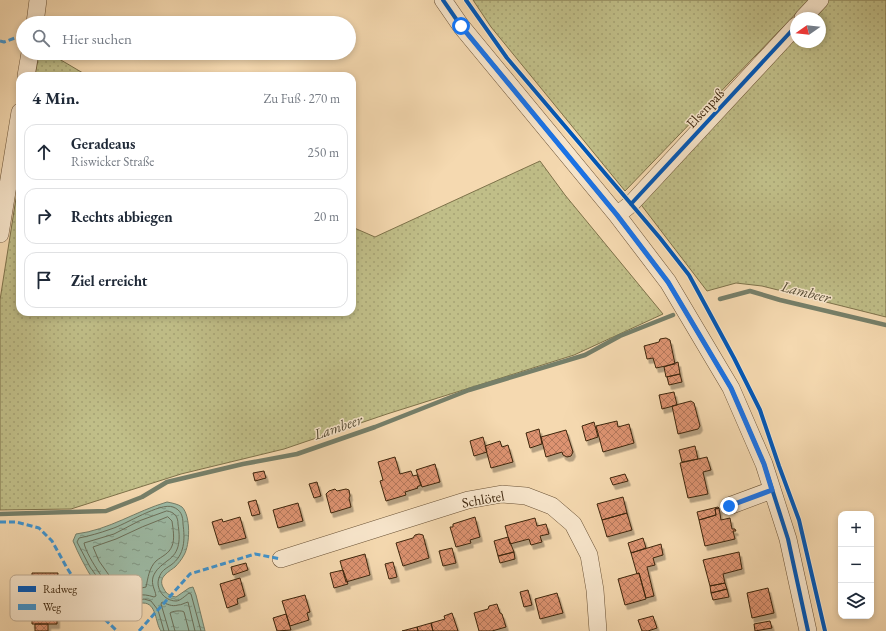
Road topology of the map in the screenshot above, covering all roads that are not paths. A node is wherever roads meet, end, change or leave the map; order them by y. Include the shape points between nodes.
1 (38, 0) edge
2 (443, 0) edge
3 (820, 0) edge
4 (809, 12) edge
5 (35, 16) edge
6 (790, 32) edge
7 (29, 60) edge
8 (27, 72) edge
9 (16, 136) edge
10 (617, 215) junction
11 (0, 234) edge
12 (772, 490) junction
13 (729, 506) dead end
14 (281, 559) dead end
15 (598, 631) edge
16 (808, 631) edge

1 - 5 street
2 - 10 street via 461,26
3 - 4 street
6 - 10 street, Elsenpaß
7 - 8 street
9 - 11 street
10 - 12 street via 668,282 731,388 764,464
12 - 13 street
12 - 16 street via 788,539
14 - 15 street, Schlötel via 468,500 502,494 526,496 552,506 573,524 589,555

